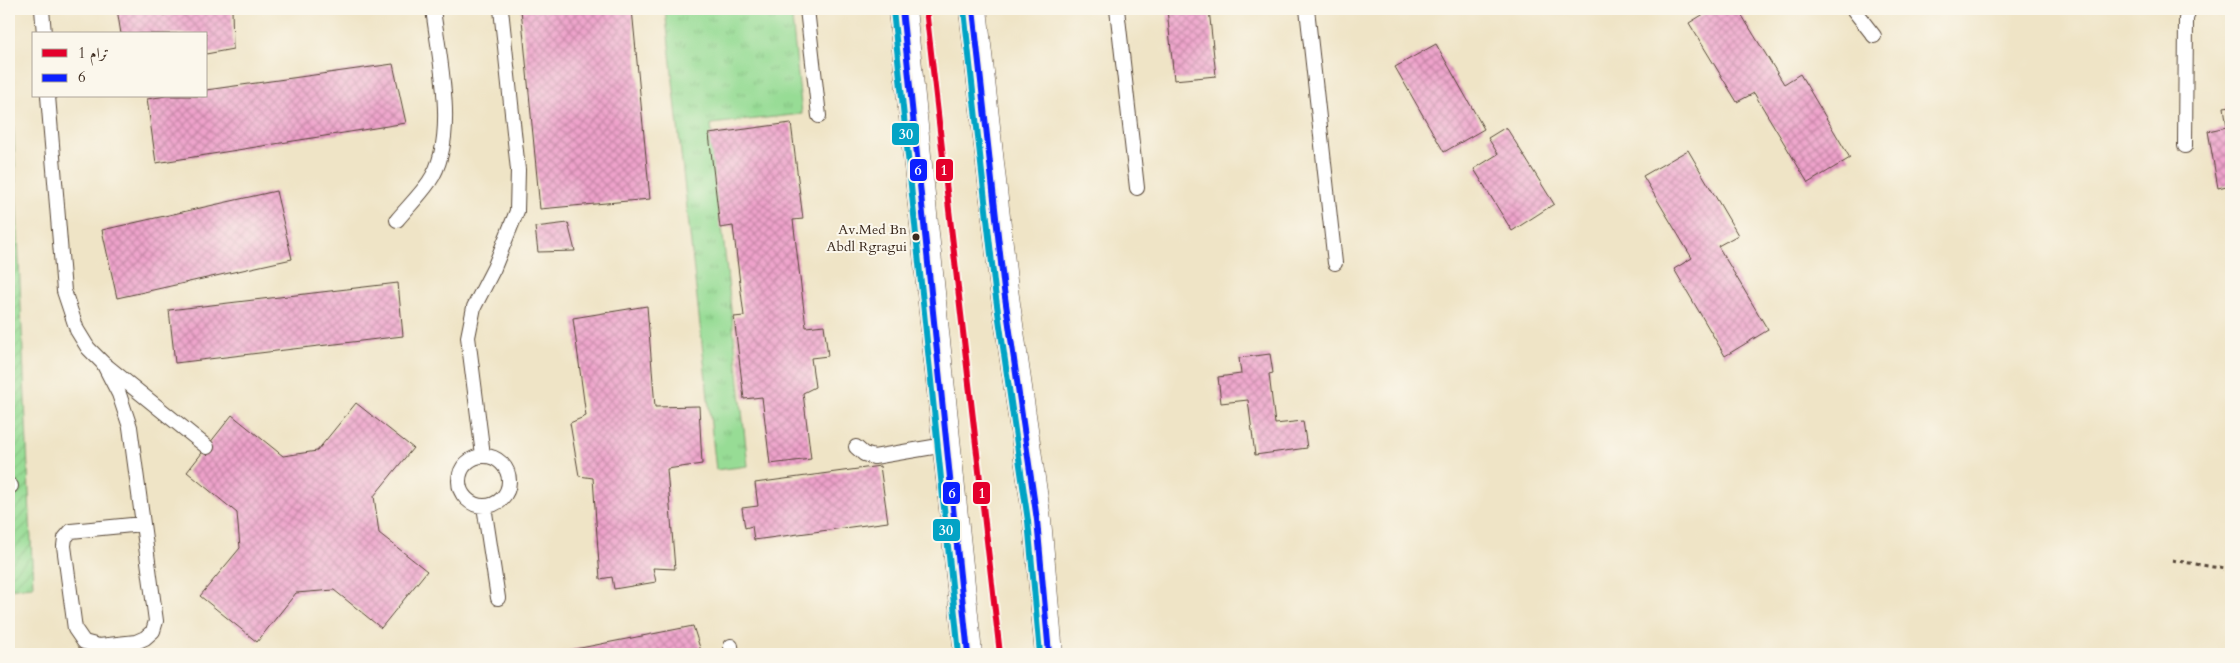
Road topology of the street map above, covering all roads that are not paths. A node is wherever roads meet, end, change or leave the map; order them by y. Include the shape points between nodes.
1 (42, 9) edge
2 (433, 9) edge
3 (500, 9) edge
4 (807, 9) edge
5 (902, 9) edge
6 (973, 9) edge
7 (1117, 9) edge
8 (1307, 9) edge
9 (1853, 9) edge
10 (2189, 9) edge
11 (44, 32) edge
12 (1874, 36) dead end
13 (48, 98) edge
14 (819, 116) dead end
15 (2185, 146) dead end
16 (1137, 188) dead end
17 (397, 220) dead end
18 (1335, 263) dead end
19 (104, 363) junction
20 (945, 445) junction
21 (207, 447) dead end
22 (856, 447) dead end
23 (483, 455) junction
24 (484, 506) junction
25 (142, 524) junction
26 (498, 598) dead end
27 (968, 654) edge
28 (1049, 654) edge

1 - 11 lane
2 - 17 lane via 447,122 443,151 430,181
3 - 23 lane via 518,170 517,211 474,308 468,337
4 - 14 lane
5 - 20 street
6 - 28 street via 1004,290 1037,520
7 - 16 lane
8 - 18 lane
9 - 12 lane
10 - 15 lane via 2186,19
13 - 19 lane via 64,291 77,330 88,348
19 - 21 lane
19 - 25 lane via 130,427
20 - 22 lane via 874,457
20 - 27 street
23 - 24 lane via 465,464 459,481 460,491 466,499
23 - 24 lane via 496,458 506,467 509,480 506,493 497,503
24 - 26 lane
25 - 25 lane via 156,611 153,631 136,642 91,645 78,636 75,629 65,538 72,531

